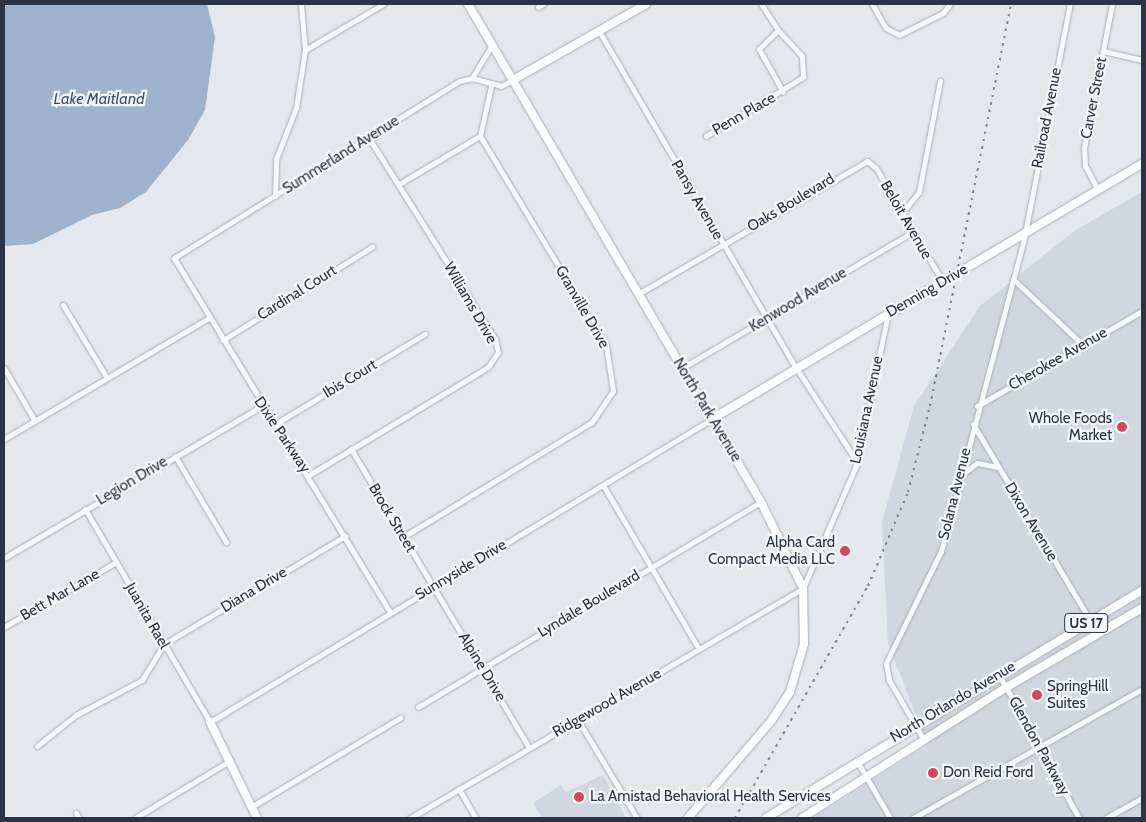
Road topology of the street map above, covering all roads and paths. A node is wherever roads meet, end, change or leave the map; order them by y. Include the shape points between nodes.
1 (301, 4) edge
2 (383, 4) edge
3 (468, 4) edge
4 (646, 4) edge
5 (762, 4) edge
6 (872, 4) edge
7 (950, 4) edge
8 (1070, 4) edge
9 (1112, 4) edge
10 (778, 30) junction
11 (599, 31) junction
12 (492, 45) junction
13 (305, 50) junction
14 (1103, 51) junction
15 (1142, 60) edge
16 (472, 78) junction
17 (512, 80) junction
18 (940, 82) dead end
19 (491, 86) junction
20 (782, 92) junction
21 (480, 136) junction
22 (706, 136) dead end
23 (369, 138) junction
24 (866, 161) joint
25 (1142, 164) edge
26 (399, 184) junction
27 (1098, 190) junction
28 (275, 196) junction
29 (902, 212) junction
30 (913, 232) junction
31 (1025, 233) junction
32 (723, 244) junction
33 (372, 247) dead end
34 (174, 258) joint
35 (1013, 279) junction
36 (943, 282) junction
37 (638, 294) junction
38 (63, 305) dead end
39 (1140, 312) edge
40 (888, 313) junction
41 (210, 317) junction
42 (767, 318) junction
43 (425, 334) dead end
44 (223, 340) junction
45 (1082, 345) junction
46 (798, 367) junction
47 (4, 368) edge
48 (682, 368) junction
49 (107, 378) junction
50 (262, 406) junction
51 (977, 406) junction
52 (712, 419) junction
53 (35, 421) junction
54 (275, 424) junction
55 (973, 424) junction
56 (4, 439) edge
57 (351, 449) junction
58 (176, 456) junction
59 (857, 463) junction
60 (998, 467) junction
61 (309, 475) junction
62 (960, 476) junction
63 (603, 485) junction
64 (760, 502) junction
65 (86, 509) junction
66 (345, 536) junction
67 (403, 537) junction
68 (226, 542) dead end
69 (4, 558) edge
70 (116, 562) junction
71 (651, 567) junction
72 (434, 586) junction
73 (803, 588) junction
74 (1142, 590) edge
75 (1142, 608) edge
76 (390, 612) junction
77 (1090, 620) junction
78 (4, 627) edge
79 (164, 644) junction
80 (698, 649) junction
81 (484, 667) junction
82 (999, 674) junction
83 (1006, 687) junction
84 (1142, 689) edge
85 (418, 707) dead end
86 (400, 718) dead end
87 (578, 720) junction
88 (210, 722) junction
89 (915, 724) junction
90 (924, 740) junction
91 (37, 746) dead end
92 (530, 748) junction
93 (1041, 749) junction
94 (229, 761) junction
95 (857, 761) junction
96 (866, 777) junction
97 (458, 789) junction
98 (1142, 798) edge
99 (251, 807) junction
100 (135, 818) edge
101 (257, 818) edge
102 (410, 818) edge
103 (476, 818) edge
104 (637, 818) edge
105 (688, 818) edge
106 (766, 818) edge
107 (802, 818) edge
108 (890, 818) edge
109 (913, 818) edge
110 (1079, 818) edge
111 (1106, 818) edge

1 - 13 street
2 - 13 street
3 - 12 street, North Park Avenue
4 - 11 street
5 - 10 street, Penn Place
6 - 7 street via 886,28 899,35 943,13
8 - 31 street, Railroad Avenue
9 - 14 street, Carver Street
10 - 20 street, Penn Place via 759,49
10 - 20 street, Penn Place via 795,44 804,67 803,77
11 - 17 street
11 - 32 street, Pansy Avenue
12 - 16 street
12 - 17 street, North Park Avenue
13 - 28 street via 296,108 276,159
14 - 15 street
14 - 27 street, Carver Street via 1084,148 1085,166
16 - 19 street
16 - 23 street, Summerland Avenue
17 - 19 street
17 - 37 street, North Park Avenue
18 - 29 street via 919,192
19 - 21 street
20 - 22 street, Penn Place
21 - 26 street
21 - 67 street, Granville Drive via 606,345 613,391 592,422
23 - 26 street, Williams Drive
23 - 28 street, Summerland Avenue
24 - 29 street, Beloit Avenue via 876,168
24 - 32 street, Oaks Boulevard
25 - 27 street, Denning Drive
26 - 57 street, Williams Drive via 495,339 498,352 488,367
27 - 31 street, Denning Drive
28 - 34 street, Summerland Avenue
29 - 30 street, Beloit Avenue
30 - 36 street, Beloit Avenue
30 - 42 street, Kenwood Avenue
31 - 35 street, Solana Avenue
31 - 36 street, Denning Drive
32 - 37 street, Oaks Boulevard
32 - 42 street, Pansy Avenue
33 - 44 street, Cardinal Court
34 - 41 street, Dixie Parkway
35 - 45 street
35 - 51 street, Solana Avenue
36 - 40 street, Denning Drive
37 - 48 street, North Park Avenue
38 - 49 street
39 - 45 street, Cherokee Avenue
40 - 46 street, Denning Drive
40 - 59 street, Louisiana Avenue
41 - 44 street, Dixie Parkway
41 - 49 street
42 - 46 street, Pansy Avenue
42 - 48 street, Kenwood Avenue
43 - 54 street, Ibis Court
44 - 50 street, Dixie Parkway
45 - 51 street, Cherokee Avenue
46 - 52 street, Denning Drive
46 - 59 street, Pansy Avenue
47 - 53 street
48 - 52 street, North Park Avenue
49 - 53 street
50 - 54 street, Dixie Parkway
50 - 58 street, Legion Drive
51 - 55 street, Solana Avenue
52 - 63 street, Sunnyside Drive
52 - 64 street, North Park Avenue
53 - 56 street
54 - 61 street, Dixie Parkway
55 - 60 street, Dixon Avenue
55 - 62 street, Solana Avenue
57 - 61 street, Williams Drive
57 - 67 street, Brock Street
58 - 65 street, Legion Drive
58 - 68 street
59 - 73 street, Louisiana Avenue
60 - 62 street via 977,463
60 - 77 street, Dixon Avenue
61 - 66 street, Dixie Parkway
62 - 89 street, Solana Avenue via 941,551 886,663 889,680
63 - 71 street
63 - 72 street, Sunnyside Drive
64 - 71 street, Lyndale Boulevard
64 - 73 street, North Park Avenue
65 - 69 street, Legion Drive
65 - 70 street, Juanita Rael
66 - 76 street, Dixie Parkway
66 - 79 street, Diana Drive
67 - 72 street, Brock Street
70 - 78 street, Bett Mar Lane
70 - 79 street, Juanita Rael
71 - 80 street
71 - 81 street, Lyndale Boulevard
72 - 76 street, Sunnyside Drive
72 - 81 street, Alpine Drive
73 - 80 street, Ridgewood Avenue
73 - 105 street, North Park Avenue via 804,644 790,692 772,720
74 - 77 street, North Orlando Avenue / US 17
75 - 83 street, North Orlando Avenue / US 17
76 - 88 street, Sunnyside Drive
77 - 82 street, North Orlando Avenue / US 17
79 - 88 street, Juanita Rael
79 - 91 street via 142,680 76,715
80 - 87 street, Ridgewood Avenue
81 - 85 street, Lyndale Boulevard
81 - 92 street, Alpine Drive
82 - 83 street, Glendon Parkway
82 - 89 street, North Orlando Avenue / US 17
83 - 90 street, North Orlando Avenue / US 17
83 - 93 street, Glendon Parkway
84 - 93 street
86 - 99 street
87 - 92 street, Ridgewood Avenue
87 - 104 street
88 - 94 street
89 - 90 street, Solana Avenue
89 - 95 street, North Orlando Avenue / US 17
90 - 96 street, North Orlando Avenue / US 17
92 - 97 street, Ridgewood Avenue
93 - 109 street
93 - 110 street, Glendon Parkway
94 - 99 street
94 - 100 street
95 - 96 street
95 - 106 street, North Orlando Avenue / US 17
96 - 107 street, North Orlando Avenue / US 17
96 - 108 street
97 - 102 street, Ridgewood Avenue
97 - 103 street
98 - 111 street
99 - 101 street

